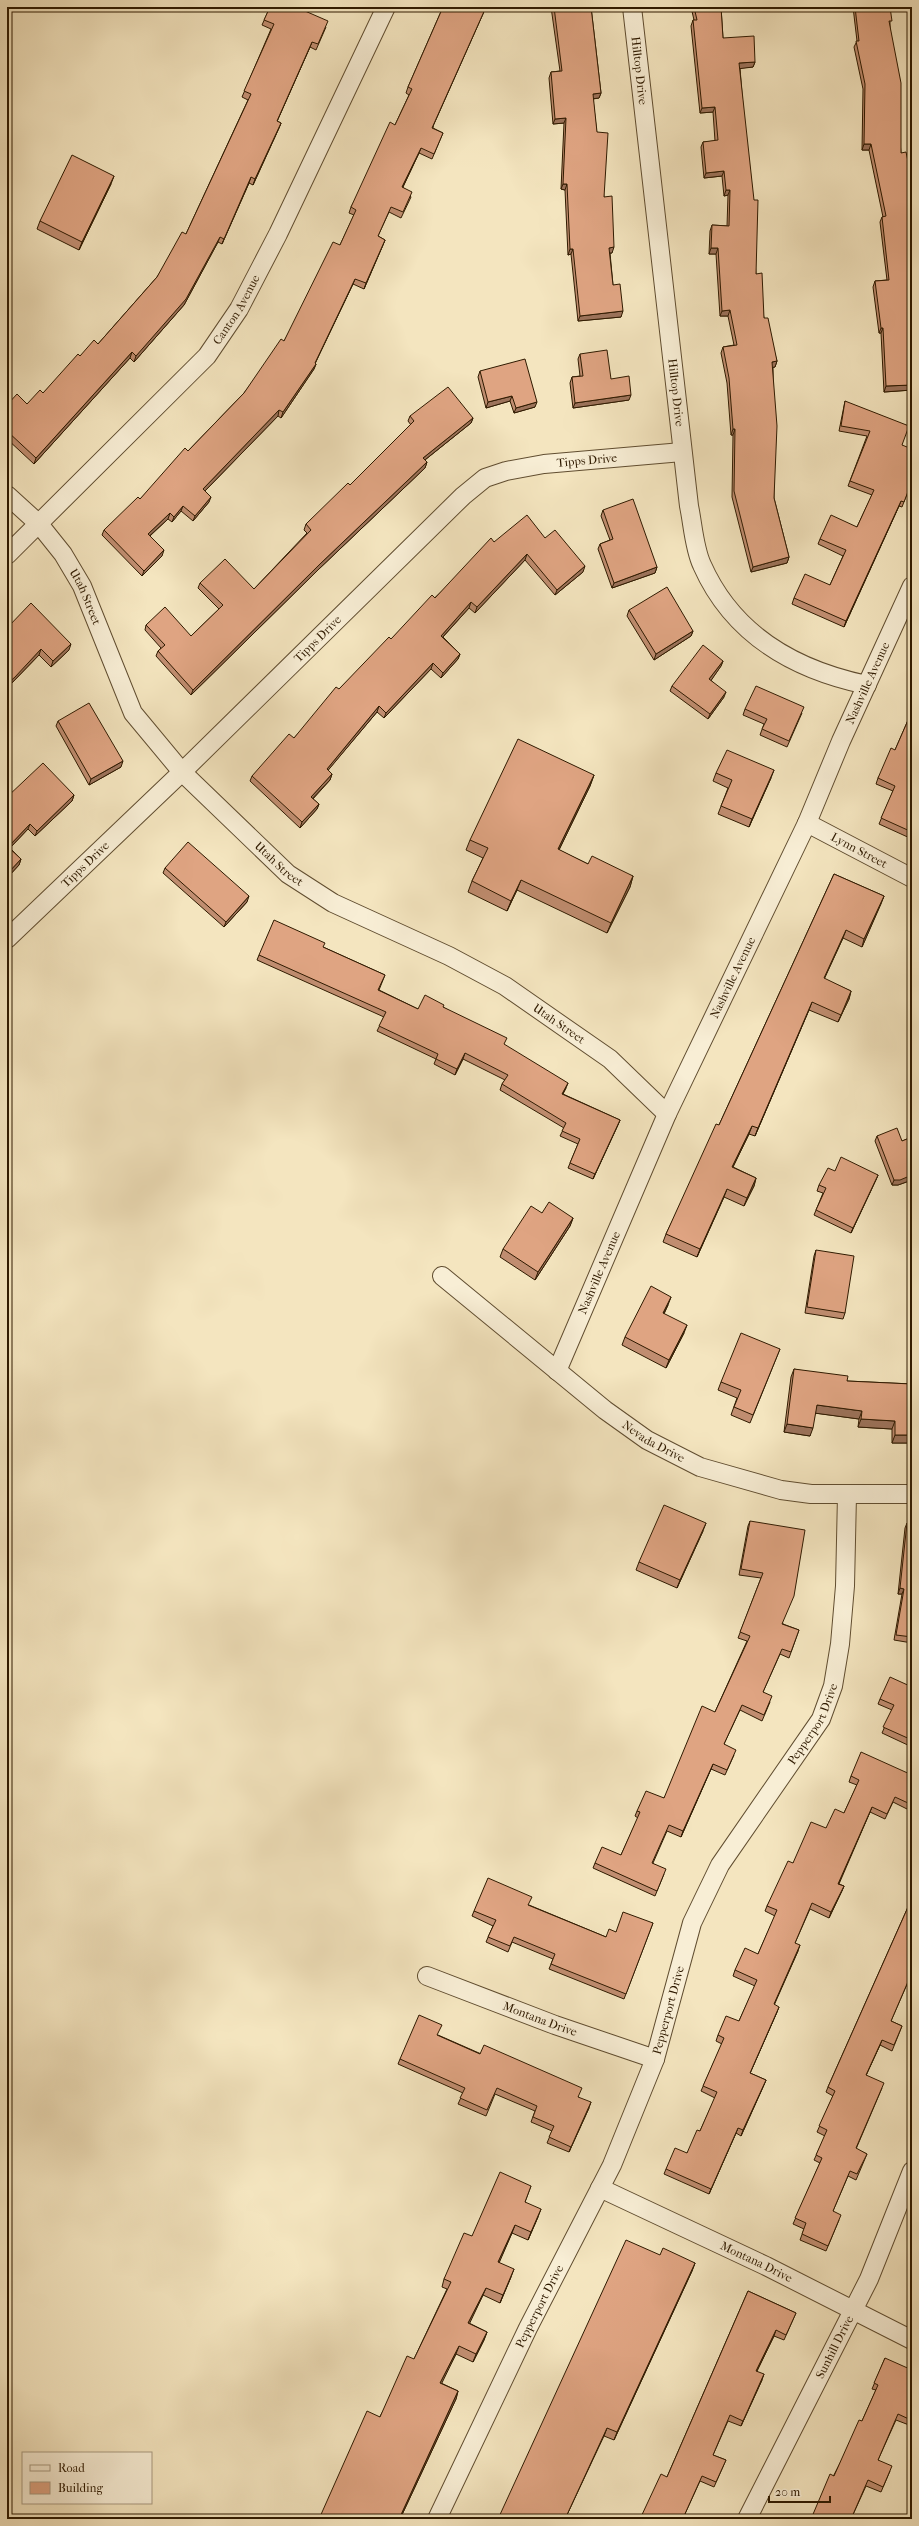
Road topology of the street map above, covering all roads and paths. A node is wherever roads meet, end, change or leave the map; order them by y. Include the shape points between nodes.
1 (386, 7) edge
2 (632, 7) edge
3 (682, 452) junction
4 (7, 495) edge
5 (40, 524) junction
6 (7, 555) edge
7 (912, 586) edge
8 (867, 685) junction
9 (182, 772) junction
10 (807, 823) junction
11 (912, 878) edge
12 (7, 939) edge
13 (667, 1114) junction
14 (442, 1276) dead end
15 (557, 1371) junction
16 (912, 1494) edge
17 (847, 1495) junction
18 (427, 1976) dead end
19 (654, 2059) junction
20 (912, 2171) edge
21 (600, 2188) junction
22 (854, 2309) junction
23 (912, 2340) edge
24 (437, 2519) edge
25 (747, 2519) edge

1 - 5 street, Canton Avenue via 278,234 239,309 207,356
2 - 3 street, Hilltop Drive
3 - 8 street, Hilltop Drive via 689,506 701,564 717,594 760,641 805,667 832,678
3 - 9 street, Tipps Drive via 544,464 485,478 457,502
4 - 5 street, Utah Street
5 - 6 street, Canton Avenue
5 - 9 street, Utah Street via 63,554 82,586 133,713
7 - 8 street, Nashville Avenue
8 - 10 street, Nashville Avenue
9 - 12 street, Tipps Drive
9 - 13 street, Utah Street via 288,874 333,903 449,956 505,986 610,1059
10 - 11 street, Lynn Street
10 - 13 street, Nashville Avenue
13 - 15 street, Nashville Avenue
14 - 15 street, Nevada Drive
15 - 17 street, Nevada Drive via 647,1440 700,1467 781,1490
16 - 17 street, Nevada Drive
17 - 19 street, Pepperport Drive via 845,1586 833,1686 820,1719 720,1865 692,1923
18 - 19 street, Montana Drive via 555,2025
19 - 21 street, Pepperport Drive
20 - 22 street, Sunhill Drive
21 - 22 street, Montana Drive
21 - 24 street, Pepperport Drive via 528,2328
22 - 23 street, Montana Drive
22 - 25 street, Sunhill Drive

